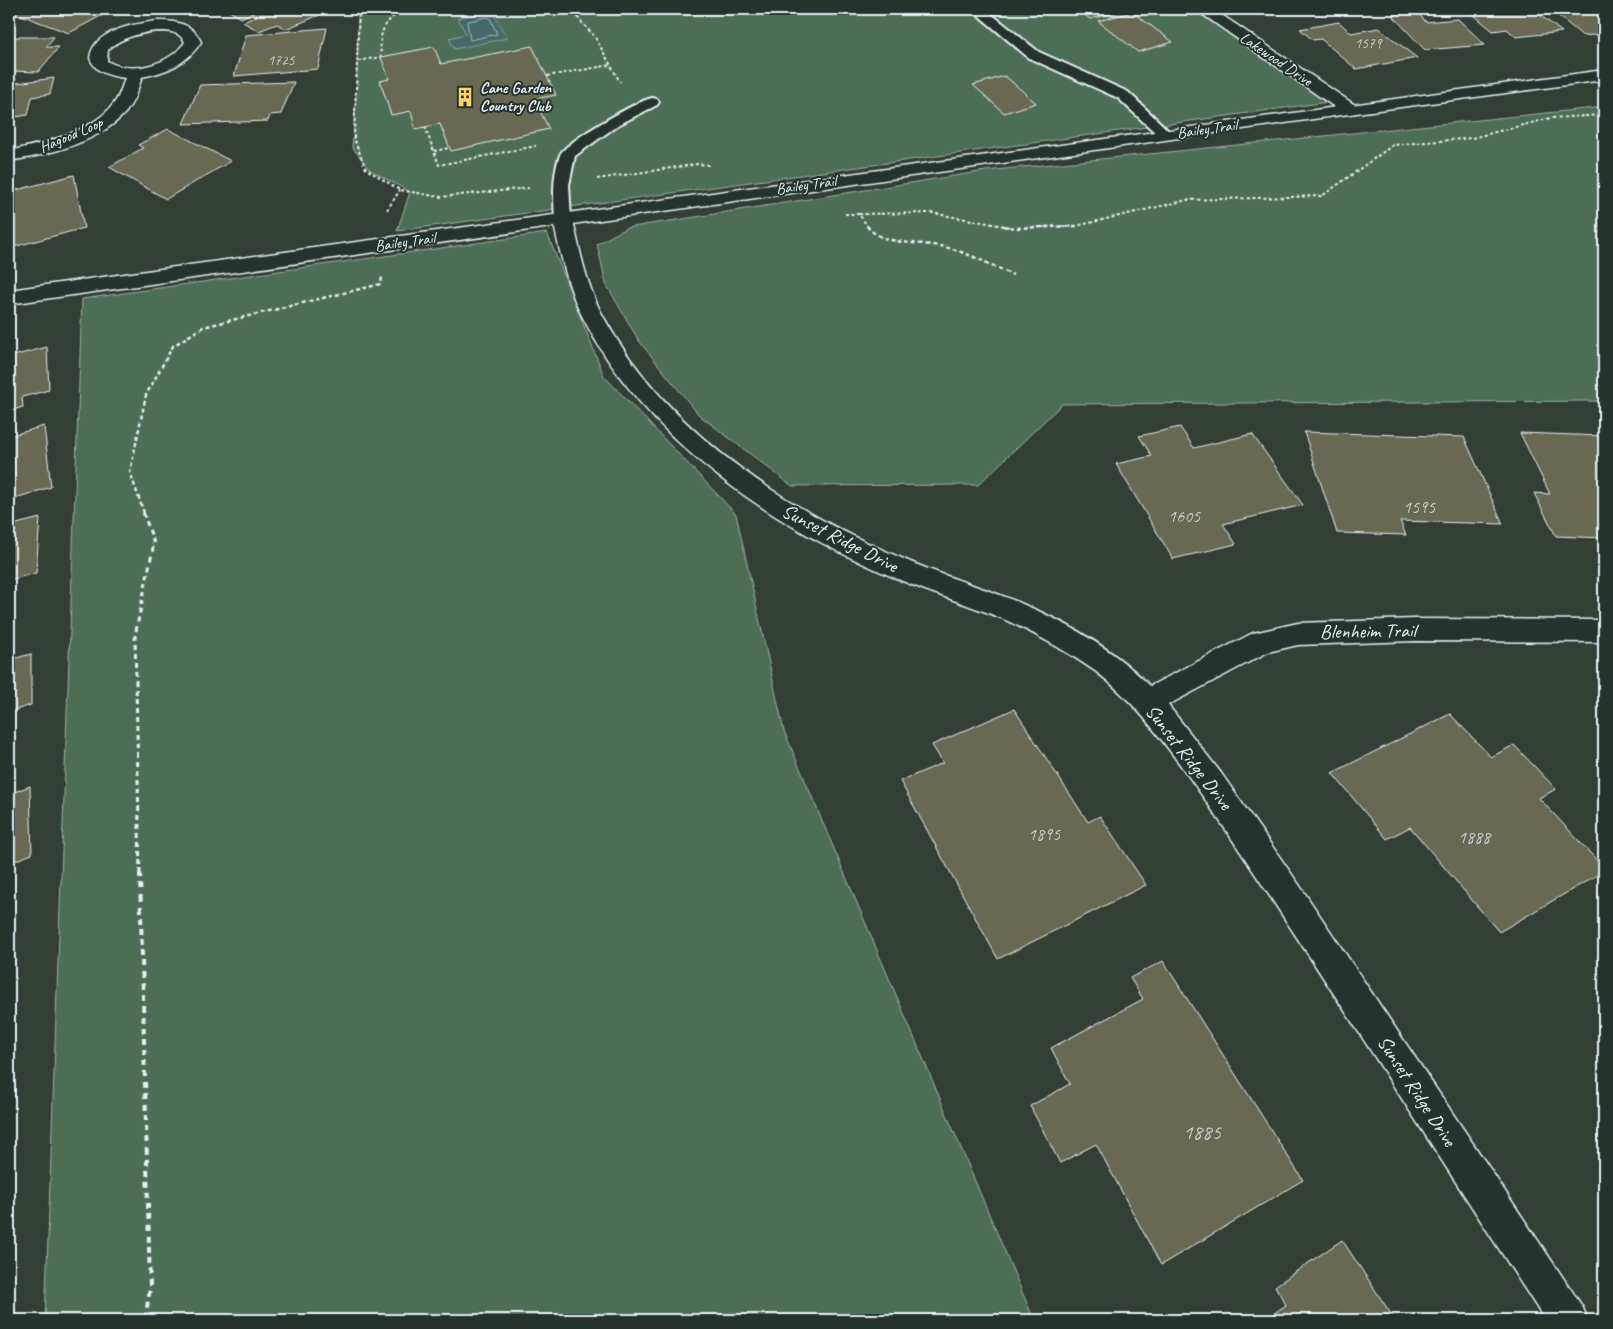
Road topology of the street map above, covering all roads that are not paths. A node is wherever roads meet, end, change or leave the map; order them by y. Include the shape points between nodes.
1 (977, 9) edge
2 (1211, 10) edge
3 (135, 72) junction
4 (1604, 75) edge
5 (652, 102) dead end
6 (1349, 109) junction
7 (1166, 135) junction
8 (9, 156) edge
9 (563, 220) junction
10 (9, 297) edge
11 (1604, 632) edge
12 (1147, 702) junction
13 (1568, 1320) edge

1 - 7 lane via 1034,55 1123,95
2 - 6 street, Lakewood Drive
3 - 3 street via 101,65 99,51 115,37 142,28 172,26 191,35 190,50 181,58 152,70
3 - 8 street, Hagood Loop via 126,99 109,119 59,143
4 - 6 street, Bailey Trail
5 - 9 lane via 613,122 568,154 561,185
6 - 7 street, Bailey Trail
7 - 9 street, Bailey Trail
9 - 10 street, Bailey Trail
9 - 12 street, Sunset Ridge Drive via 577,275 592,315 615,353 649,398 696,445 752,490 817,529 906,572 1012,611 1067,640 1111,668
11 - 12 street, Blenheim Trail via 1415,630 1298,634 1263,641
12 - 13 street, Sunset Ridge Drive via 1166,722 1229,808

